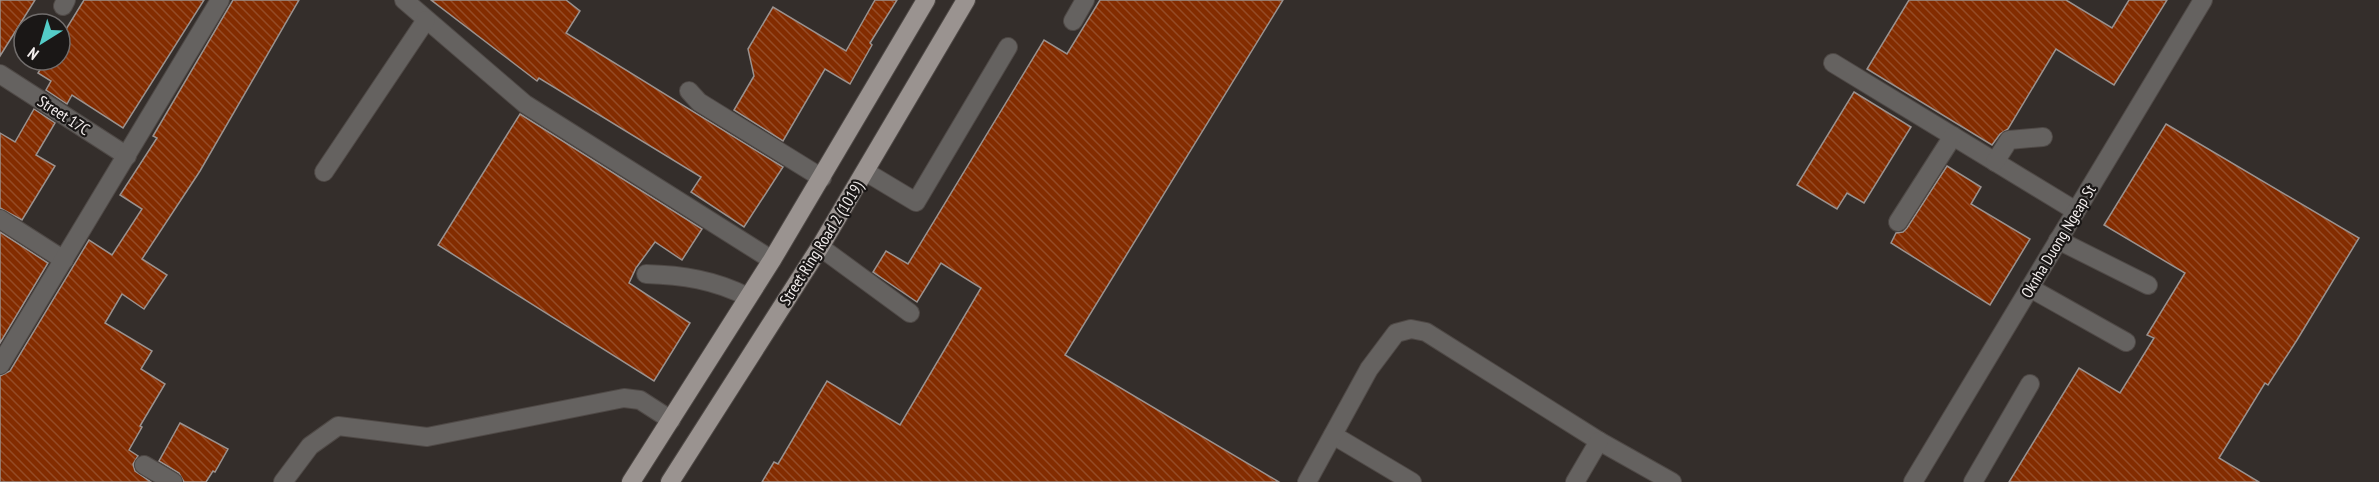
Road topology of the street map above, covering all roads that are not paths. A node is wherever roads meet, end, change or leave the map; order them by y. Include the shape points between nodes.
1 (220, 0) edge
2 (404, 0) edge
3 (926, 0) edge
4 (966, 0) edge
5 (1085, 0) edge
6 (2203, 0) edge
7 (426, 20) junction
8 (1073, 21) dead end
9 (1008, 47) dead end
10 (1833, 63) dead end
11 (0, 74) edge
12 (689, 91) dead end
13 (1953, 136) junction
14 (2043, 137) dead end
15 (127, 156) junction
16 (1995, 162) junction
17 (324, 172) dead end
18 (866, 172) junction
19 (822, 178) junction
20 (2076, 211) junction
21 (0, 219) edge
22 (1898, 222) dead end
23 (2058, 240) junction
24 (819, 247) junction
25 (64, 260) junction
26 (772, 260) junction
27 (646, 274) dead end
28 (2148, 285) dead end
29 (2030, 288) junction
30 (748, 297) junction
31 (910, 313) dead end
32 (2126, 342) dead end
33 (0, 365) edge
34 (2030, 384) dead end
35 (671, 420) junction
36 (1333, 435) junction
37 (1599, 441) junction
38 (144, 465) dead end
39 (173, 482) edge
40 (283, 482) edge
41 (631, 482) edge
42 (669, 482) edge
43 (1307, 482) edge
44 (1412, 482) edge
45 (1575, 482) edge
46 (1672, 482) edge
47 (1913, 482) edge
48 (1972, 482) edge

1 - 15 street
2 - 7 street
3 - 19 main road, Street Ring Road 2 (1019)
4 - 18 main road, Street Ring Road 2 (1019)
5 - 8 street
6 - 20 street, Oknha Duong Ngeap St
7 - 17 street
7 - 26 street via 525,105
9 - 18 street via 916,202
10 - 13 street
11 - 15 street, Street 17C
12 - 19 street via 699,102
13 - 16 street
13 - 22 street
14 - 16 street via 2009,140
15 - 25 street
16 - 20 street
18 - 24 main road, Street Ring Road 2 (1019)
19 - 26 main road, Street Ring Road 2 (1019)
20 - 23 street, Oknha Duong Ngeap St
21 - 25 street
23 - 28 street
23 - 29 street, Oknha Duong Ngeap St
24 - 31 street
24 - 42 main road, Street Ring Road 2 (1019)
25 - 33 street
26 - 30 main road, Street Ring Road 2 (1019)
27 - 30 street via 702,280
29 - 32 street
29 - 47 street, Oknha Duong Ngeap St
30 - 35 main road, Street Ring Road 2 (1019)
34 - 48 street
35 - 40 street via 640,400 624,398 427,437 338,426 310,446
35 - 41 main road, Street Ring Road 2 (1019)
36 - 37 street via 1369,369 1396,333 1412,329 1426,332
36 - 43 street
36 - 44 street
37 - 45 street
37 - 46 street
38 - 39 street

